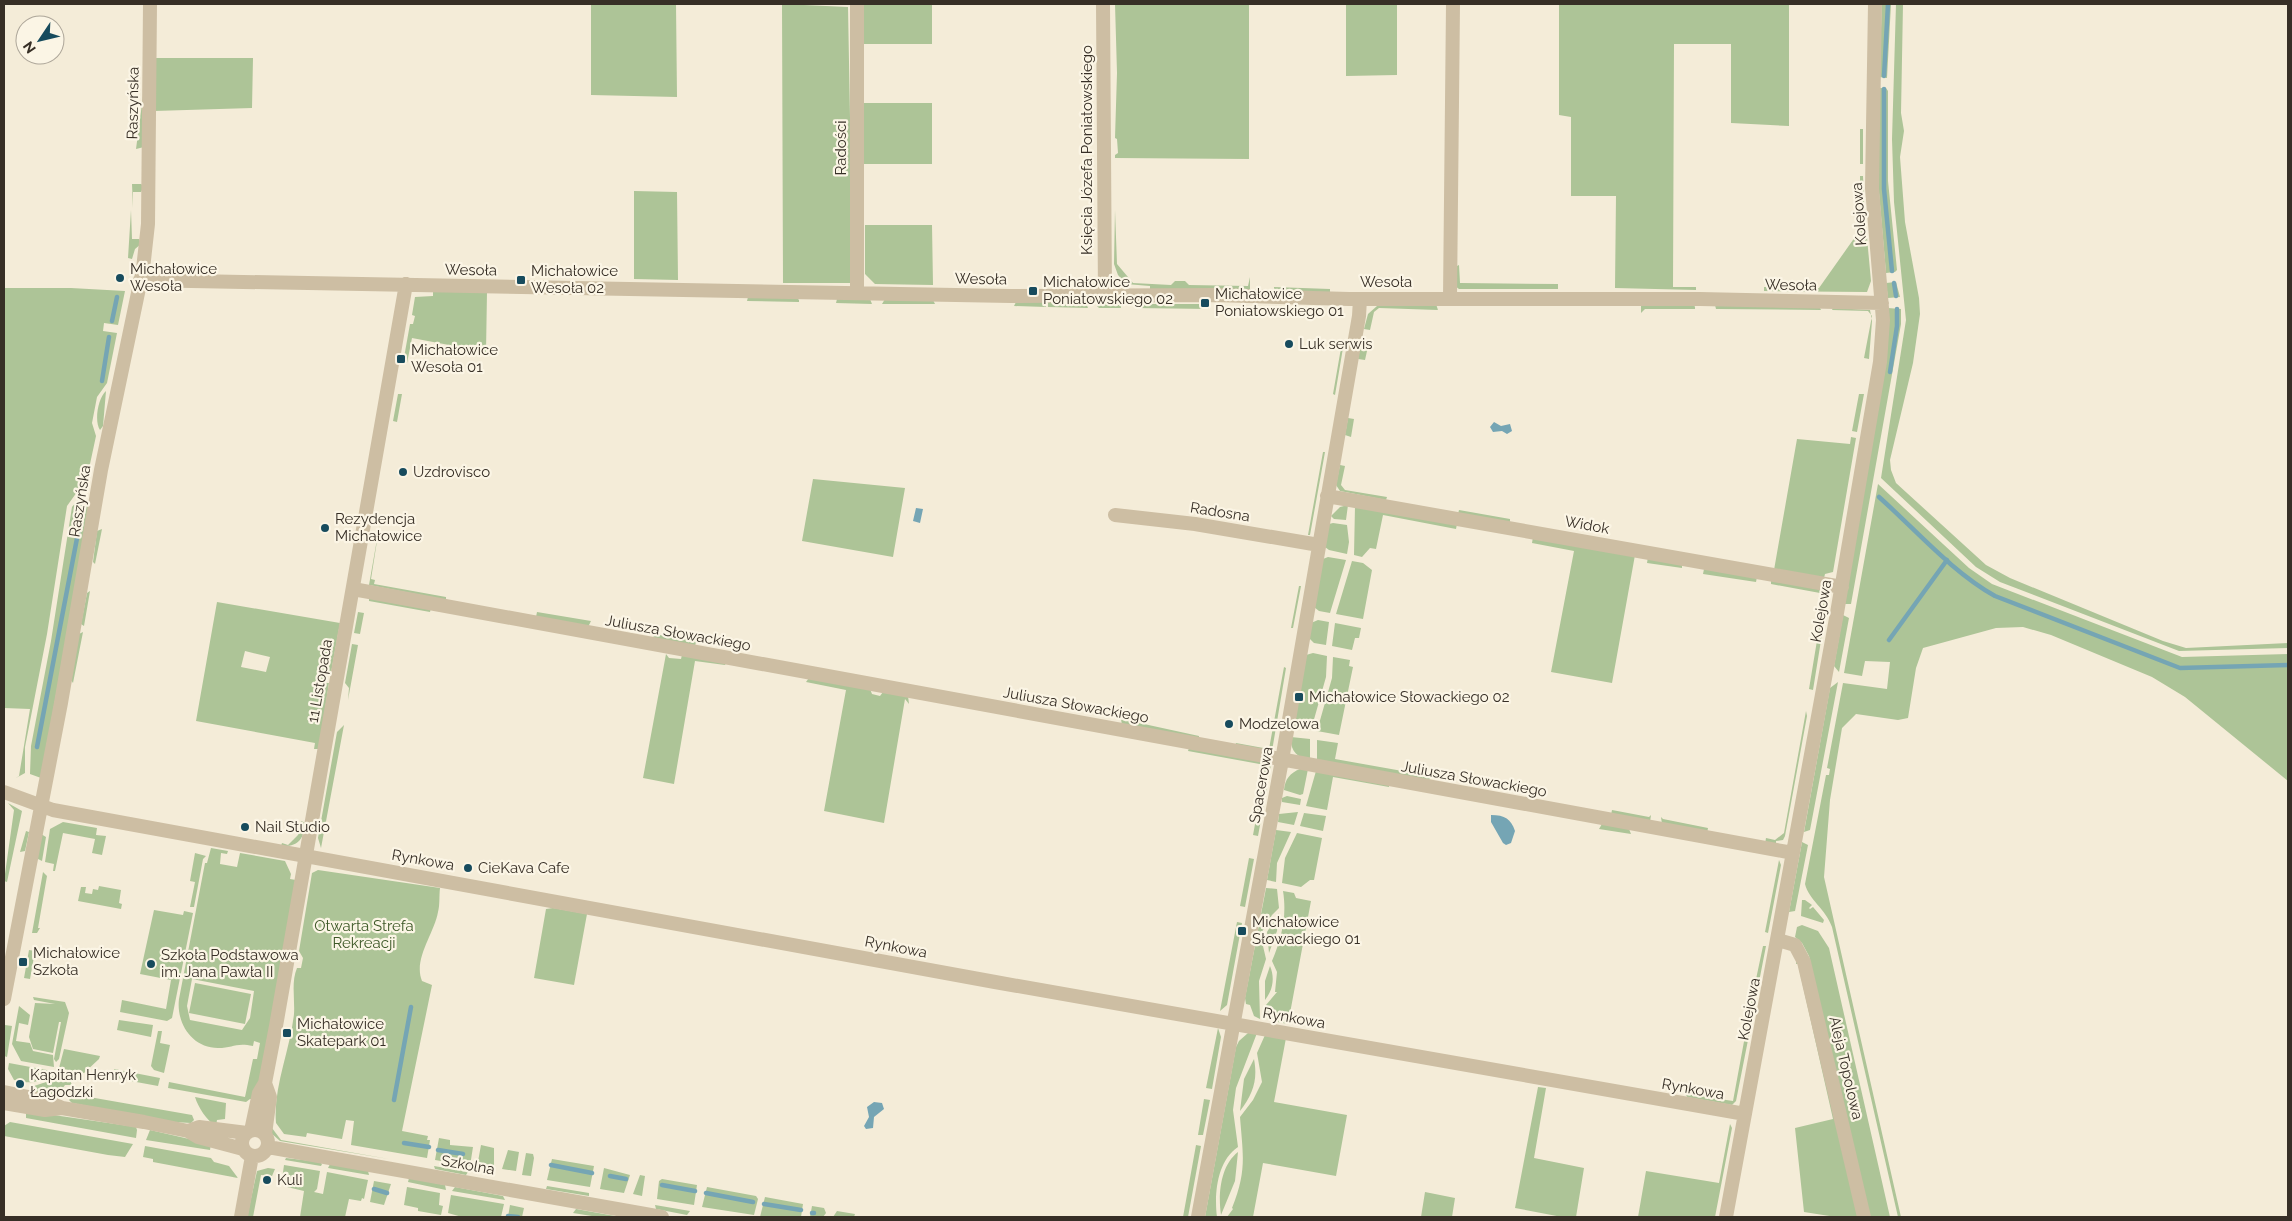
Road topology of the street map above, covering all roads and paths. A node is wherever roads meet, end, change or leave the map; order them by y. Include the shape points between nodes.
1 (150, 4) edge
2 (857, 4) edge
3 (1103, 4) edge
4 (1453, 4) edge
5 (1875, 4) edge
6 (140, 280) junction
7 (406, 284) junction
8 (858, 293) junction
9 (1105, 296) junction
10 (1450, 298) junction
11 (1360, 299) junction
12 (1882, 303) junction
13 (1327, 496) junction
14 (1115, 515) dead end
15 (1318, 544) junction
16 (1842, 587) junction
17 (353, 589) junction
18 (1282, 760) junction
19 (4, 792) edge
20 (41, 806) junction
21 (1793, 853) junction
22 (305, 855) junction
23 (1778, 940) junction
24 (4, 999) edge
25 (1234, 1023) junction
26 (266, 1083) junction
27 (4, 1092) edge
28 (4, 1104) edge
29 (62, 1108) junction
30 (1745, 1114) junction
31 (188, 1131) junction
32 (249, 1132) junction
33 (267, 1140) junction
34 (248, 1152) junction
35 (241, 1217) edge
36 (662, 1217) edge
37 (1198, 1217) edge
38 (1726, 1217) edge
39 (1864, 1217) edge

1 - 6 street, Raszyńska via 148,233
2 - 8 street, Radości
3 - 9 street, Księcia Józefa Poniatowskiego
4 - 10 street
5 - 12 street, Kolejowa via 1872,188
6 - 7 street, Wesoła
6 - 20 street, Raszyńska via 101,470
7 - 8 street, Wesoła
7 - 17 street, 11 Listopada
8 - 9 street, Wesoła
9 - 11 street, Wesoła
10 - 11 street, Wesoła
10 - 12 street, Wesoła
11 - 13 street, Spacerowa
12 - 16 street, Kolejowa via 1880,362
13 - 15 street, Spacerowa
13 - 16 street, Widok
14 - 15 street, Radosna
15 - 18 street, Spacerowa
16 - 21 street, Kolejowa
17 - 18 street, Juliusza Słowackiego
17 - 22 street, 11 Listopada
18 - 21 street, Juliusza Słowackiego
18 - 25 street, Spacerowa
19 - 20 street, Rynkowa
20 - 22 street, Rynkowa
20 - 24 street, Raszyńska
21 - 23 street, Kolejowa
22 - 25 street, Rynkowa
22 - 26 street, 11 Listopada
23 - 30 street, Kolejowa
23 - 39 street, Aleja Topolowa via 1796,947 1804,962
25 - 30 street, Rynkowa
25 - 37 street, Spacerowa
26 - 32 street, 11 Listopada via 259,1093
26 - 33 street, 11 Listopada via 270,1097
27 - 29 street via 48,1101
28 - 29 street via 45,1110
29 - 31 street
30 - 38 street, Kolejowa
31 - 32 street via 199,1127
31 - 34 street
32 - 33 street via 258,1130
32 - 34 street via 242,1140
33 - 34 street via 262,1155
33 - 36 street, Szkolna
34 - 35 street

